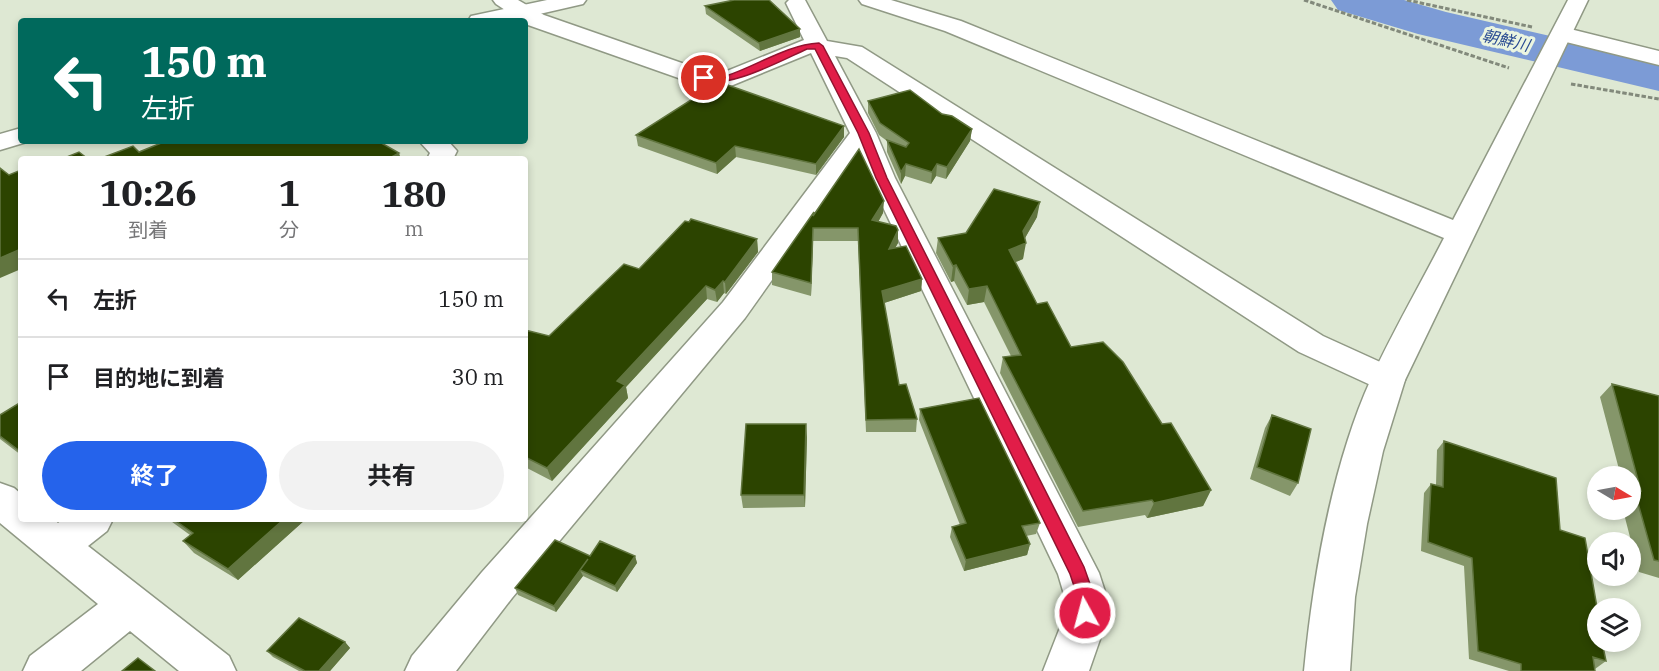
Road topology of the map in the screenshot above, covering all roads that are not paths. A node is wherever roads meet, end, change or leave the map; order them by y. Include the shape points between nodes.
1 (576, 0) edge
2 (869, 0) edge
3 (1578, 0) edge
4 (797, 3) dead end
5 (511, 6) edge
6 (485, 18) edge
7 (819, 46) junction
8 (1551, 56) junction
9 (1659, 58) edge
10 (863, 133) junction
11 (18, 137) edge
12 (0, 142) edge
13 (436, 144) edge
14 (442, 156) edge
15 (1461, 234) junction
16 (1388, 380) junction
17 (0, 499) edge
18 (18, 515) edge
19 (27, 522) edge
20 (89, 522) edge
21 (57, 546) junction
22 (129, 605) junction
23 (46, 671) edge
24 (213, 671) edge
25 (428, 671) edge
26 (1066, 671) edge
27 (1327, 671) edge

1 - 5 street
2 - 15 street via 953,26
3 - 8 street
4 - 7 street
5 - 6 street
5 - 7 street via 547,24 714,80 725,80 806,46
7 - 10 street
7 - 16 street via 862,56 1311,344
8 - 9 street via 1591,43
8 - 15 street
10 - 25 street via 734,310
10 - 26 street via 881,178 1078,573 1087,601 1083,625
11 - 12 street
13 - 14 street via 444,151
15 - 16 street
16 - 27 street via 1367,446 1340,560 1329,627
17 - 18 street
19 - 21 street
20 - 21 street
21 - 22 street
22 - 23 street
22 - 24 street

